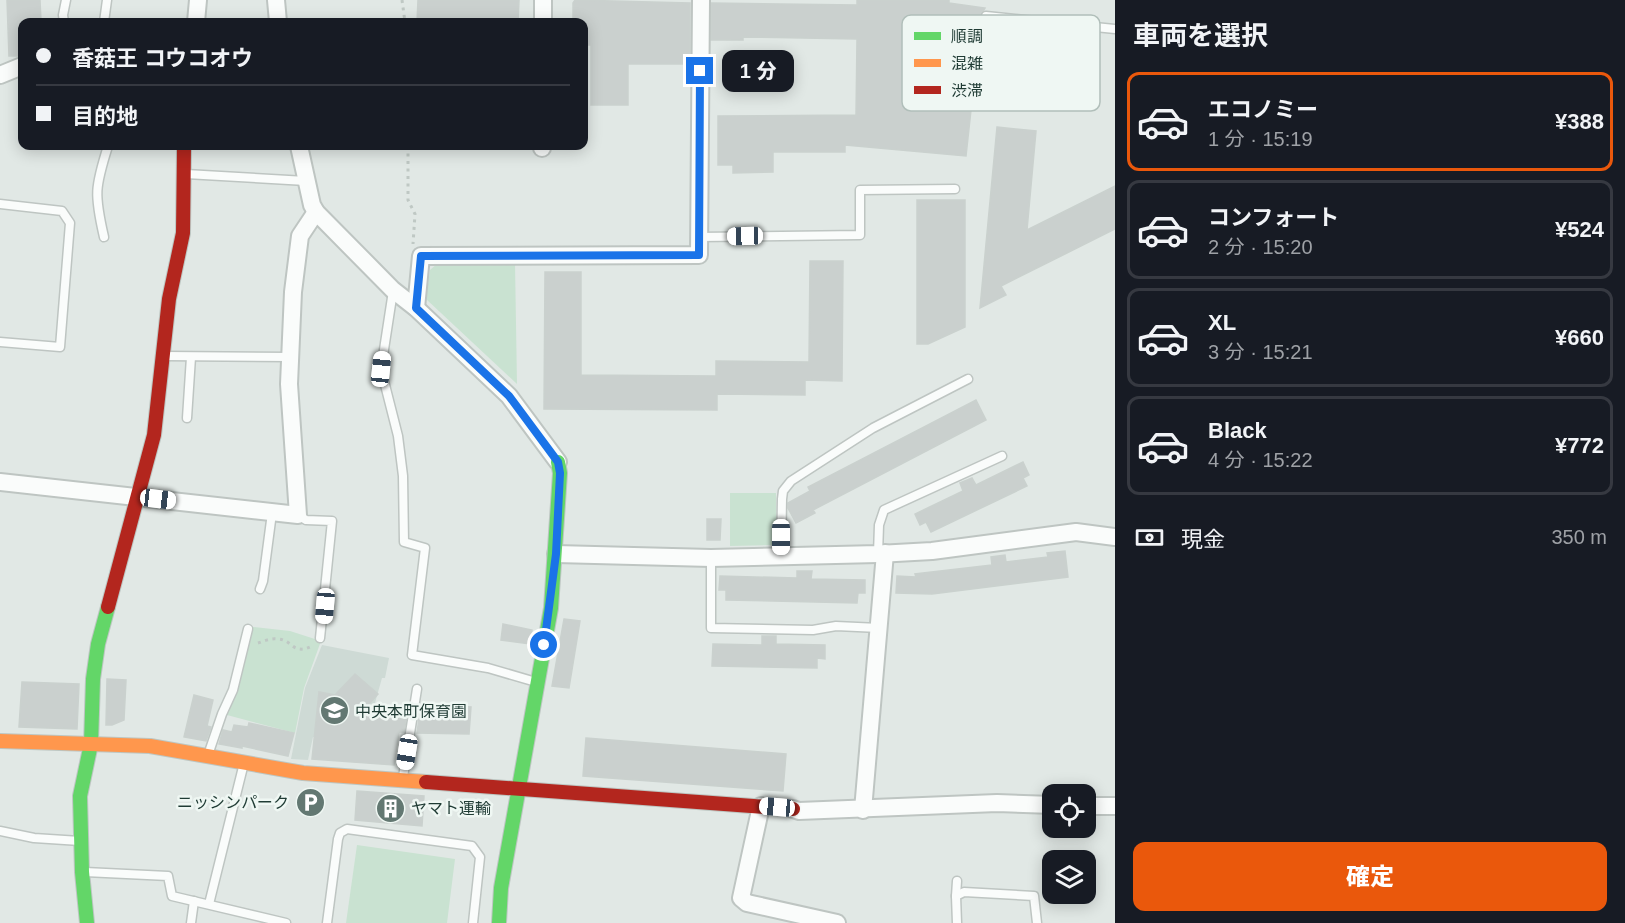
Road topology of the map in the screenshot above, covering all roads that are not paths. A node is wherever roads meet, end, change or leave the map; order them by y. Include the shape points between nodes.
1 (66, 0) edge
2 (107, 0) edge
3 (198, 0) edge
4 (276, 0) edge
5 (543, 0) edge
6 (701, 0) edge
7 (63, 18) edge
8 (105, 18) edge
9 (196, 18) edge
10 (278, 18) edge
11 (543, 18) edge
12 (1100, 27) edge
13 (1115, 29) edge
14 (18, 68) edge
15 (0, 75) edge
16 (107, 150) edge
17 (184, 150) edge
18 (300, 150) edge
19 (185, 174) junction
20 (306, 181) junction
21 (955, 189) dead end
22 (0, 204) edge
23 (316, 212) junction
24 (104, 237) dead end
25 (699, 237) junction
26 (393, 290) junction
27 (416, 308) junction
28 (0, 342) edge
29 (162, 356) junction
30 (191, 357) junction
31 (291, 357) junction
32 (968, 380) dead end
33 (187, 418) dead end
34 (1002, 456) dead end
35 (558, 462) joint
36 (0, 482) edge
37 (136, 496) junction
38 (272, 513) junction
39 (298, 515) junction
40 (1115, 537) edge
41 (556, 554) junction
42 (881, 554) junction
43 (781, 556) junction
44 (711, 558) junction
45 (260, 589) dead end
46 (879, 628) junction
47 (248, 629) dead end
48 (320, 638) road end
49 (538, 683) junction
50 (417, 689) dead end
51 (0, 741) edge
52 (91, 744) junction
53 (207, 756) junction
54 (244, 763) junction
55 (402, 781) junction
56 (520, 789) junction
57 (1042, 805) edge
58 (761, 806) junction
59 (1096, 806) edge
60 (1115, 806) edge
61 (793, 809) joint
62 (863, 810) junction
63 (0, 831) edge
64 (80, 841) junction
65 (82, 872) junction
66 (957, 881) dead end
67 (956, 896) junction
68 (194, 901) junction
69 (209, 904) junction
70 (87, 923) edge
71 (191, 923) edge
72 (286, 923) edge
73 (327, 923) edge
74 (473, 923) edge
75 (499, 923) edge
76 (837, 923) edge
77 (957, 923) edge
78 (1037, 923) edge

1 - 7 lane
2 - 8 lane
3 - 9 street
4 - 10 street
5 - 11 street
6 - 25 street
12 - 13 lane
14 - 15 street
16 - 24 lane via 97,182 96,202
17 - 19 street
18 - 20 street
19 - 20 lane
19 - 29 street via 183,233
20 - 23 street
21 - 25 lane via 860,190 860,235
22 - 28 lane via 62,211 70,223 60,347
23 - 26 street
23 - 31 street via 300,236
25 - 27 street via 699,255 421,256
26 - 27 street
26 - 49 lane via 381,369 404,476 404,542 425,548 412,655 488,668
27 - 35 street via 509,396
29 - 30 lane
29 - 37 street via 154,435
30 - 31 lane
30 - 33 lane
31 - 39 street via 289,384
32 - 43 lane via 873,428 786,485 782,499
34 - 42 lane via 884,510 879,525
35 - 41 street
36 - 37 street
37 - 38 street
37 - 52 street via 98,644
38 - 39 street
38 - 45 lane
39 - 48 lane via 306,520 332,521
40 - 42 street via 1076,532
41 - 44 street
41 - 49 street
42 - 43 street
42 - 46 street
43 - 44 street
44 - 46 lane via 711,628
46 - 62 street
47 - 53 lane via 233,690
49 - 56 street
50 - 55 lane
51 - 52 street
52 - 53 street via 150,746
52 - 64 street via 80,796
53 - 54 street
54 - 55 street via 303,773
54 - 69 lane
55 - 56 street
56 - 58 street
56 - 75 street via 501,888
57 - 62 street
58 - 61 street
58 - 76 street via 741,898 747,903
59 - 60 street
61 - 62 street
63 - 64 lane
64 - 65 street
65 - 68 lane via 168,876 172,896
65 - 70 street
66 - 67 lane
67 - 77 lane
67 - 78 lane via 964,892 1034,896
68 - 69 lane
68 - 71 lane
69 - 72 lane
73 - 74 lane via 338,839 347,829 472,846 480,857

